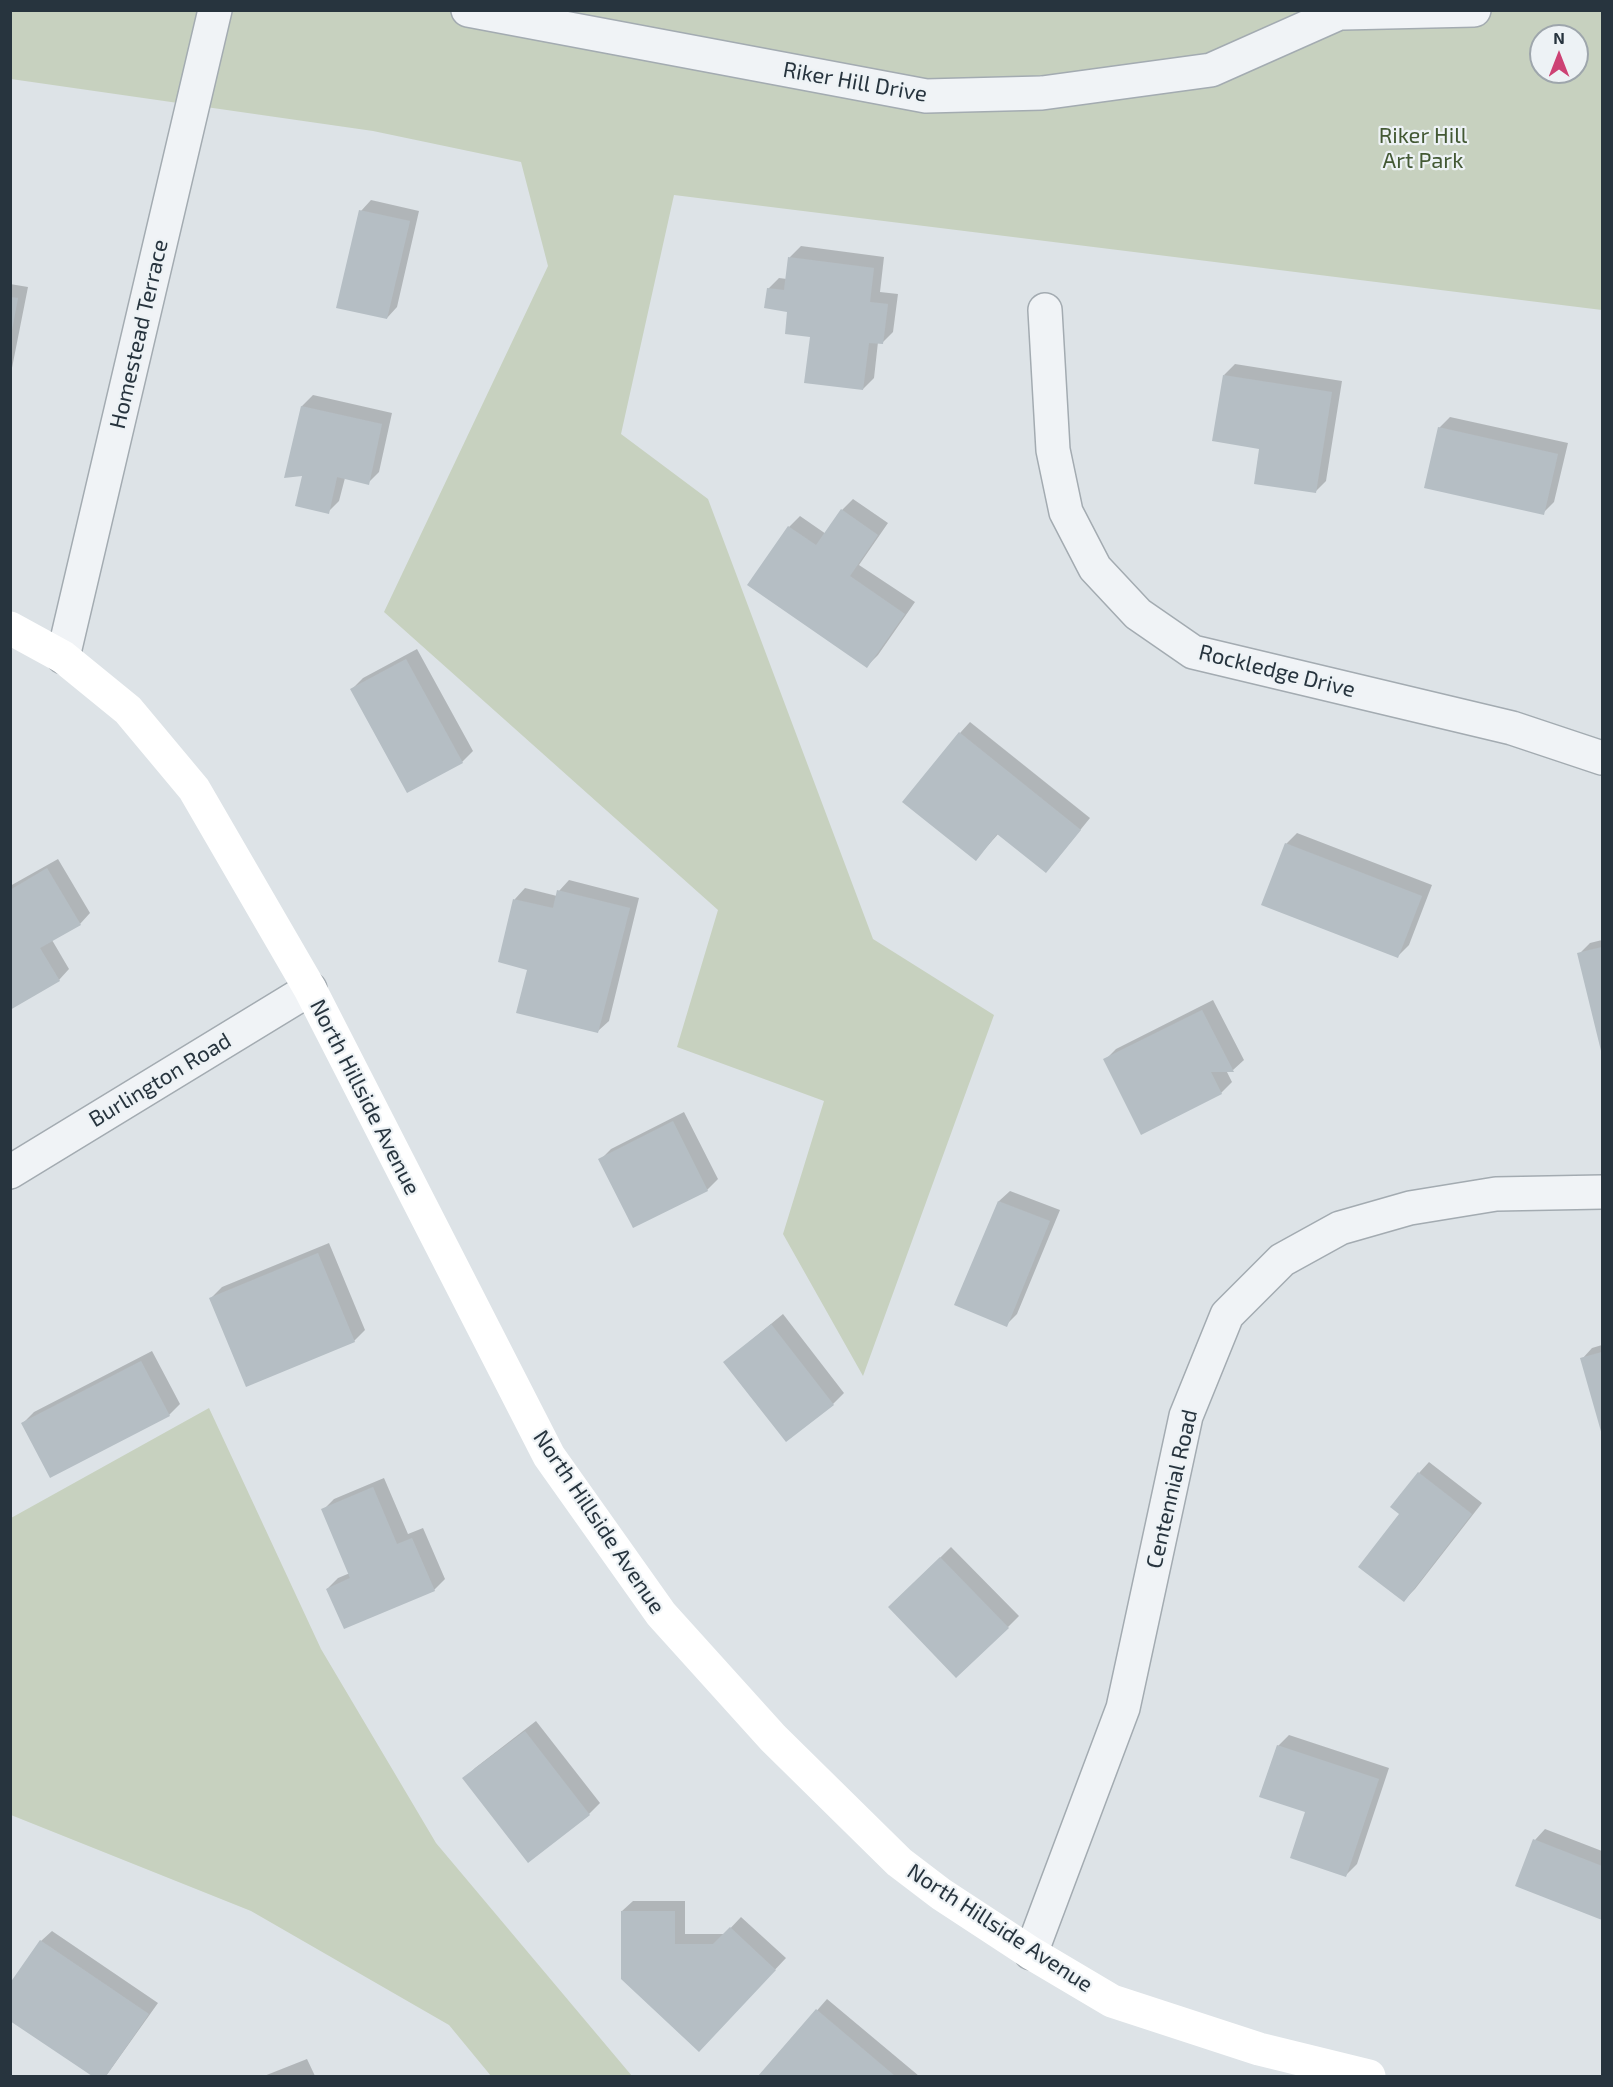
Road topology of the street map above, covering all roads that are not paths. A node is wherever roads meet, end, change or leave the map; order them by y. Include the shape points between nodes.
1 (215, 10) edge
2 (468, 10) edge
3 (1473, 10) edge
4 (1344, 12) edge
5 (1045, 310) dead end
6 (10, 628) edge
7 (63, 657) junction
8 (1602, 758) edge
9 (310, 989) junction
10 (10, 1172) edge
11 (1602, 1192) edge
12 (1031, 1953) junction
13 (1368, 2076) edge

1 - 7 street, Homestead Terrace
2 - 4 street, Riker Hill Drive via 926,96 1042,93 1211,70
3 - 4 street, Riker Hill Drive
5 - 8 street, Rockledge Drive via 1053,450 1066,512 1095,568 1138,614 1193,652 1512,728
6 - 7 street, North Hillside Avenue
7 - 9 street, North Hillside Avenue via 128,710 194,789
9 - 10 street, Burlington Road
9 - 12 street, North Hillside Avenue via 549,1456 661,1614 773,1738 899,1862
11 - 12 street, Centennial Road via 1496,1194 1410,1208 1340,1228 1282,1260 1227,1315 1186,1416 1123,1708
12 - 13 street, North Hillside Avenue via 1112,2001 1259,2049

